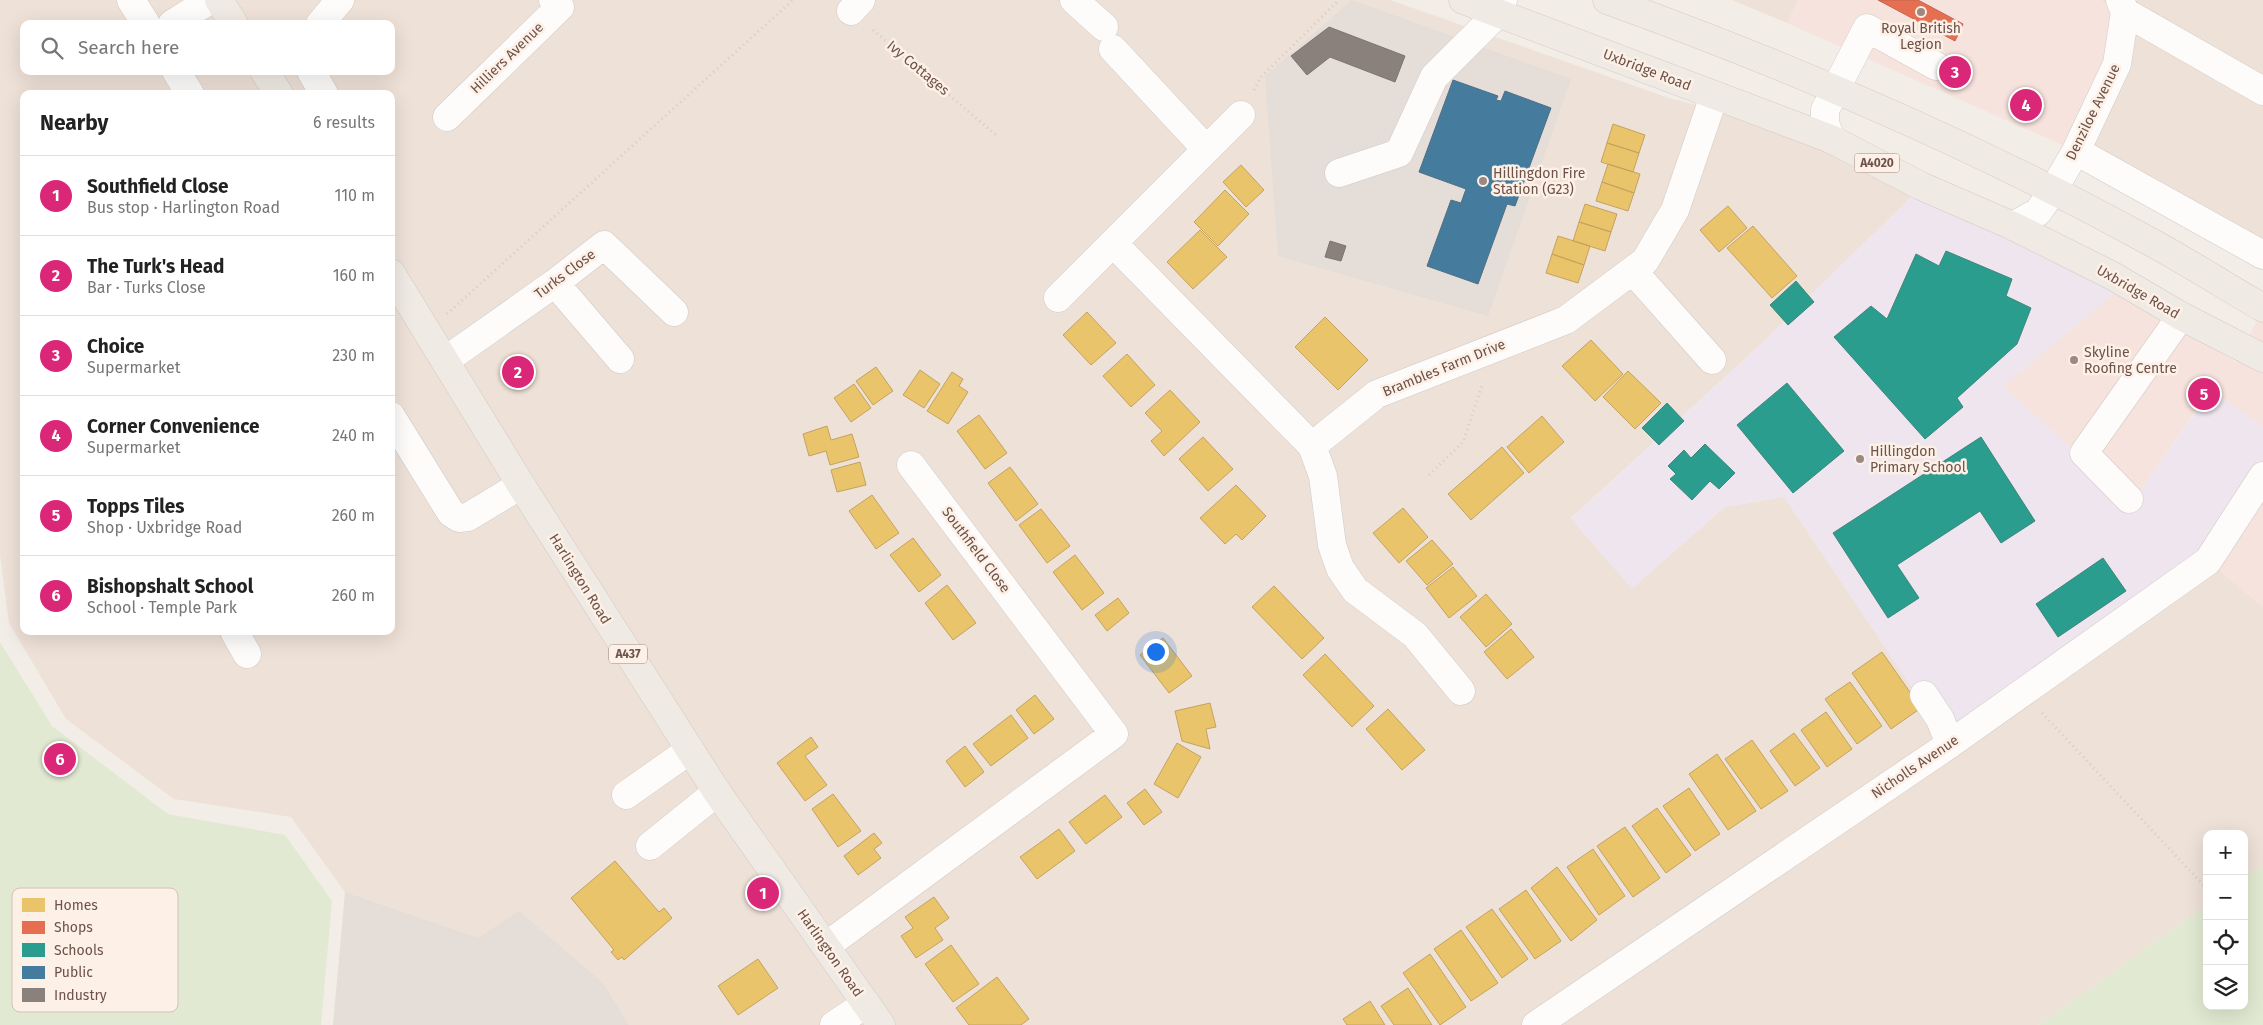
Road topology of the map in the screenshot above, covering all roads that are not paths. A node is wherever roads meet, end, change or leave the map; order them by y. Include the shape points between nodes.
1 (131, 0) edge
2 (210, 0) edge
3 (218, 0) edge
4 (340, 0) edge
5 (554, 0) edge
6 (1074, 0) edge
7 (1463, 0) edge
8 (1607, 0) edge
9 (1500, 6) edge
10 (2123, 6) edge
11 (144, 20) edge
12 (178, 20) edge
13 (231, 20) edge
14 (323, 20) edge
15 (1936, 66) dead end
16 (178, 75) edge
17 (267, 75) edge
18 (313, 75) edge
19 (1835, 89) junction
20 (188, 90) edge
21 (276, 90) edge
22 (322, 90) edge
23 (2263, 91) edge
24 (1714, 96) junction
25 (1240, 114) road end
26 (447, 117) dead end
27 (1831, 139) junction
28 (1206, 149) junction
29 (2076, 152) junction
30 (1340, 173) dead end
31 (2052, 192) junction
32 (2013, 226) junction
33 (1112, 243) junction
34 (2263, 255) edge
35 (1632, 271) junction
36 (395, 279) edge
37 (555, 283) junction
38 (1058, 298) dead end
39 (2263, 308) edge
40 (674, 312) dead end
41 (2181, 316) junction
42 (2263, 358) edge
43 (620, 359) dead end
44 (446, 360) junction
45 (1712, 360) dead end
46 (395, 432) edge
47 (1312, 446) junction
48 (400, 451) edge
49 (911, 464) dead end
50 (2263, 476) edge
51 (521, 485) junction
52 (2129, 499) dead end
53 (1461, 691) dead end
54 (1924, 695) dead end
55 (1950, 744) junction
56 (690, 750) junction
57 (717, 792) junction
58 (626, 795) dead end
59 (650, 846) dead end
60 (826, 946) junction
61 (874, 1014) edge
62 (834, 1025) edge
63 (1536, 1025) edge

1 - 11 street
2 - 12 street
3 - 13 main road
4 - 14 street
5 - 26 street, Hilliers Avenue via 560,7
6 - 28 street
7 - 9 main road, Uxbridge Road / A4020
8 - 19 main road via 1710,37
9 - 24 main road, Uxbridge Road / A4020
9 - 30 street via 1434,76 1398,153
10 - 23 street
10 - 29 street, Denziloe Avenue via 2117,64
15 - 19 street via 1867,28
16 - 20 street
17 - 21 main road
18 - 22 street
19 - 27 street via 1825,110 1825,123
19 - 31 main road
24 - 27 main road, Uxbridge Road / A4020
24 - 35 street, Brambles Farm Drive via 1675,210 1645,261
25 - 28 street
27 - 32 main road, Uxbridge Road / A4020 via 1921,186
28 - 33 street
29 - 31 street, Denziloe Avenue
29 - 34 street
31 - 32 street via 2038,212
31 - 39 main road via 2148,241
32 - 41 main road, Uxbridge Road / A4020 via 2113,276
33 - 38 street
33 - 47 street
35 - 45 street
35 - 47 street, Brambles Farm Drive via 1566,320 1377,394
36 - 44 main road, Harlington Road / A437
37 - 40 street, Turks Close via 604,245
37 - 43 street
37 - 44 street, Turks Close
41 - 42 main road, Uxbridge Road / A4020
41 - 52 street via 2084,453
44 - 51 main road, Harlington Road / A437
46 - 48 street
47 - 53 street via 1323,476 1332,545 1340,568 1355,590 1415,635
48 - 51 street via 451,513 460,518 468,518
49 - 60 street, Southfield Close via 1114,734
50 - 55 street, Nicholls Avenue via 2208,561
51 - 56 main road, Harlington Road / A437
54 - 55 street via 1940,719
55 - 63 street, Nicholls Avenue
56 - 57 main road, Harlington Road / A437
56 - 58 street
57 - 59 street
57 - 60 main road, Harlington Road / A437
60 - 61 main road, Harlington Road / A437
61 - 62 street

